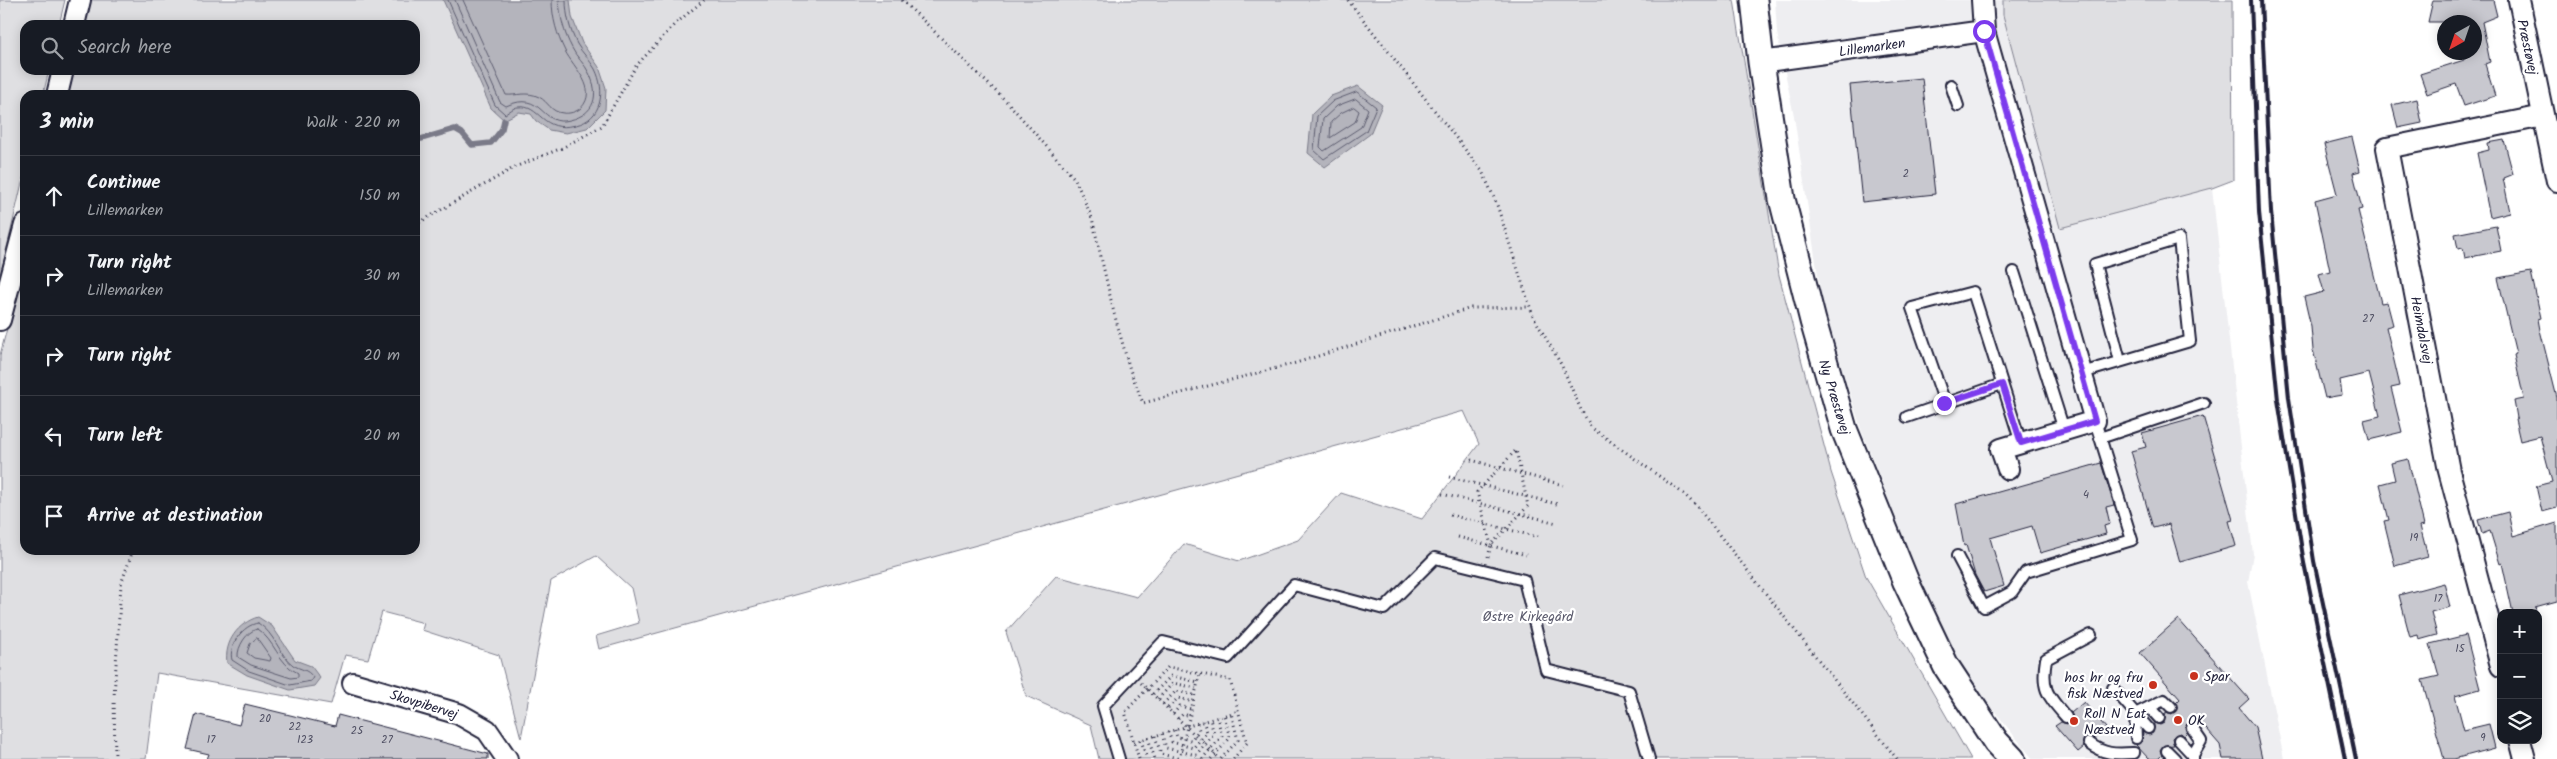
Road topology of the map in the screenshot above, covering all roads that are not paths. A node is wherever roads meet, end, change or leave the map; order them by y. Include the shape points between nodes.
1 (80, 0) edge
2 (1754, 0) edge
3 (1982, 0) edge
4 (2519, 0) edge
5 (75, 20) edge
6 (1984, 31) junction
7 (1761, 62) junction
8 (62, 75) edge
9 (1951, 85) dead end
10 (58, 90) edge
11 (1958, 106) dead end
12 (2543, 116) junction
13 (2557, 181) edge
14 (20, 244) edge
15 (2014, 272) dead end
16 (0, 320) edge
17 (2120, 362) junction
18 (2082, 373) junction
19 (2002, 384) junction
20 (1944, 403) junction
21 (2204, 403) dead end
22 (1907, 418) dead end
23 (2097, 429) junction
24 (2064, 430) junction
25 (2021, 443) junction
26 (2008, 469) dead end
27 (1957, 556) dead end
28 (2091, 635) dead end
29 (2498, 654) edge
30 (353, 683) dead end
31 (2113, 688) dead end
32 (2149, 707) junction
33 (2171, 707) dead end
34 (2135, 714) junction
35 (2066, 717) dead end
36 (2159, 718) dead end
37 (2148, 728) dead end
38 (2192, 728) dead end
39 (2136, 738) dead end
40 (2179, 740) dead end
41 (2088, 743) dead end
42 (2521, 744) edge
43 (2167, 750) dead end
44 (2134, 753) dead end
45 (2193, 757) edge
46 (507, 759) edge
47 (1119, 759) edge
48 (1650, 759) edge
49 (2012, 759) edge
50 (2175, 759) edge
51 (2525, 759) edge

1 - 5 street
2 - 7 street, Ny Præstøvej
3 - 6 street
4 - 12 street, Præstøvej
6 - 7 street, Lillemarken
6 - 18 street
7 - 49 street, Ny Præstøvej via 1782,200 1813,321 1857,464 1906,582 1946,666 1996,742
8 - 10 street
9 - 11 lane
12 - 13 street, Præstøvej
12 - 29 street, Heimdalsvej via 2387,148 2450,471
14 - 16 street
15 - 24 lane
17 - 17 lane via 2190,341 2179,238 2095,264
17 - 18 lane
18 - 23 street
19 - 20 lane
19 - 20 lane via 1973,292 1912,308
19 - 25 lane
20 - 22 lane
21 - 23 lane
23 - 24 street
23 - 27 lane via 2132,540 2026,572 2012,592 1984,607
24 - 25 street
25 - 26 street via 2001,449
28 - 35 lane via 2046,659 2043,681
30 - 46 street, Skovpibervej via 459,714 487,730
31 - 34 lane
32 - 33 lane via 2164,700
32 - 34 lane
32 - 36 lane
34 - 37 lane
34 - 39 lane
38 - 45 lane via 2201,741
40 - 45 lane
41 - 44 lane via 2098,751 2110,754
42 - 51 street
43 - 50 lane
47 - 48 lane via 1103,706 1163,642 1228,658 1294,585 1384,609 1435,558 1524,580 1546,670 1629,691

